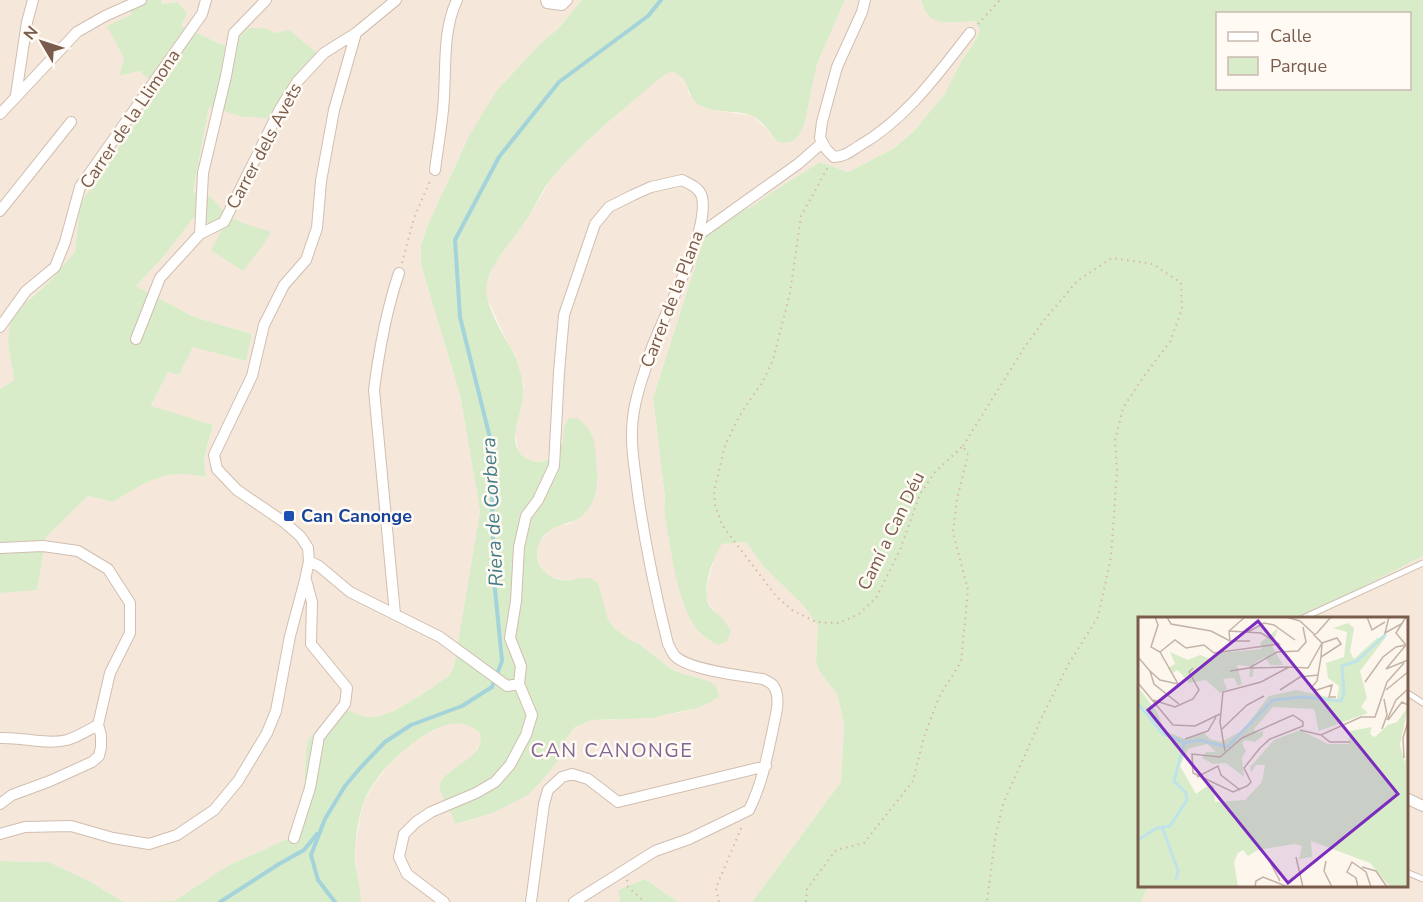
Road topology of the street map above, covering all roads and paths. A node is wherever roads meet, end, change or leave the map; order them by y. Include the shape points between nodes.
1 (33, 0) edge
2 (141, 0) edge
3 (207, 0) edge
4 (266, 0) edge
5 (396, 0) edge
6 (457, 0) edge
7 (546, 0) edge
8 (567, 0) edge
9 (865, 0) edge
10 (1000, 0) edge
11 (356, 33) junction
12 (970, 33) joint
13 (16, 96) junction
14 (0, 114) edge
15 (71, 122) dead end
16 (822, 143) junction
17 (834, 157) junction
18 (435, 170) joint
19 (0, 211) edge
20 (200, 234) junction
21 (697, 236) junction
22 (399, 273) joint
23 (0, 327) edge
24 (136, 339) dead end
25 (963, 446) junction
26 (0, 548) edge
27 (309, 561) junction
28 (1423, 563) edge
29 (306, 579) junction
30 (395, 615) junction
31 (1305, 617) edge
32 (519, 684) junction
33 (1408, 693) edge
34 (1423, 703) edge
35 (98, 725) junction
36 (0, 738) edge
37 (766, 766) junction
38 (1408, 798) edge
39 (0, 804) edge
40 (1423, 806) edge
41 (749, 810) junction
42 (0, 834) edge
43 (294, 838) dead end
44 (626, 870) junction
45 (1408, 872) edge
46 (1423, 879) edge
47 (444, 902) edge
48 (531, 902) edge
49 (574, 902) edge
50 (645, 902) edge
51 (719, 902) edge
52 (806, 902) edge
53 (987, 902) edge

1 - 13 street
2 - 13 street via 77,32
3 - 23 street, Carrer de la Llimona via 202,14 80,187 55,267 26,291
4 - 20 street via 234,33 203,173
5 - 11 street, Carrer dels Avets
6 - 18 street via 449,20
7 - 8 street via 562,6
9 - 16 street via 827,98 820,133
10 - 12 path
11 - 20 street, Carrer dels Avets via 324,53 297,82 224,222
11 - 27 street via 334,110 317,228 306,260 284,285 264,325 252,376 214,455 217,469 237,490 301,537 308,548
12 - 17 street via 893,123 845,155
13 - 14 street
15 - 19 street
16 - 17 street
16 - 21 street
17 - 25 path, Camí a Can Déu via 801,216 790,292 773,360 725,446 714,491 722,525 776,596 792,610 816,622 839,623 859,614 876,597 900,550 920,494 934,472
18 - 22 path via 414,218
20 - 24 street, Carrer dels Avets via 160,278
21 - 32 street, Carrer de la Plana via 702,198 699,191 682,180 651,187 609,207 595,224 564,315 554,466 526,516 519,547 510,639 521,666
21 - 37 street, Carrer de la Plana via 638,392 632,433 636,479 658,604 675,656 704,668 763,679 775,688 777,702
22 - 30 street via 374,390
25 - 52 path via 968,455 953,532 968,590 961,662 940,695 913,781 864,843 836,850 807,889
25 - 53 path, Camí a Can Déu via 1024,348 1077,281 1112,258 1153,264 1181,283 1182,309 1170,342 1123,408 1115,441 1117,471 1111,557 1098,617 1068,665 1003,804
26 - 35 street via 43,546 78,551 108,569 130,603 130,633 110,673
27 - 29 street
27 - 30 street via 350,592
28 - 31 lane
29 - 42 street via 276,711 267,734 214,810 177,836 149,844 71,826 25,827
29 - 43 street via 312,602 311,644 347,688 345,704 319,737 310,788
30 - 32 street via 440,637 507,686
32 - 47 street, Carrer de la Plana via 532,715 510,765 495,782 431,812 404,834 399,857 406,874
33 - 34 lane
35 - 36 street via 67,740
35 - 39 street via 101,747 92,762 12,795
37 - 41 street, Carrer de la Plana
37 - 48 street via 618,802 588,779 572,774 562,777 548,790 544,804
38 - 40 street
41 - 44 street via 655,851
41 - 51 path via 716,888
44 - 49 street
44 - 50 path via 628,888
45 - 46 lane

